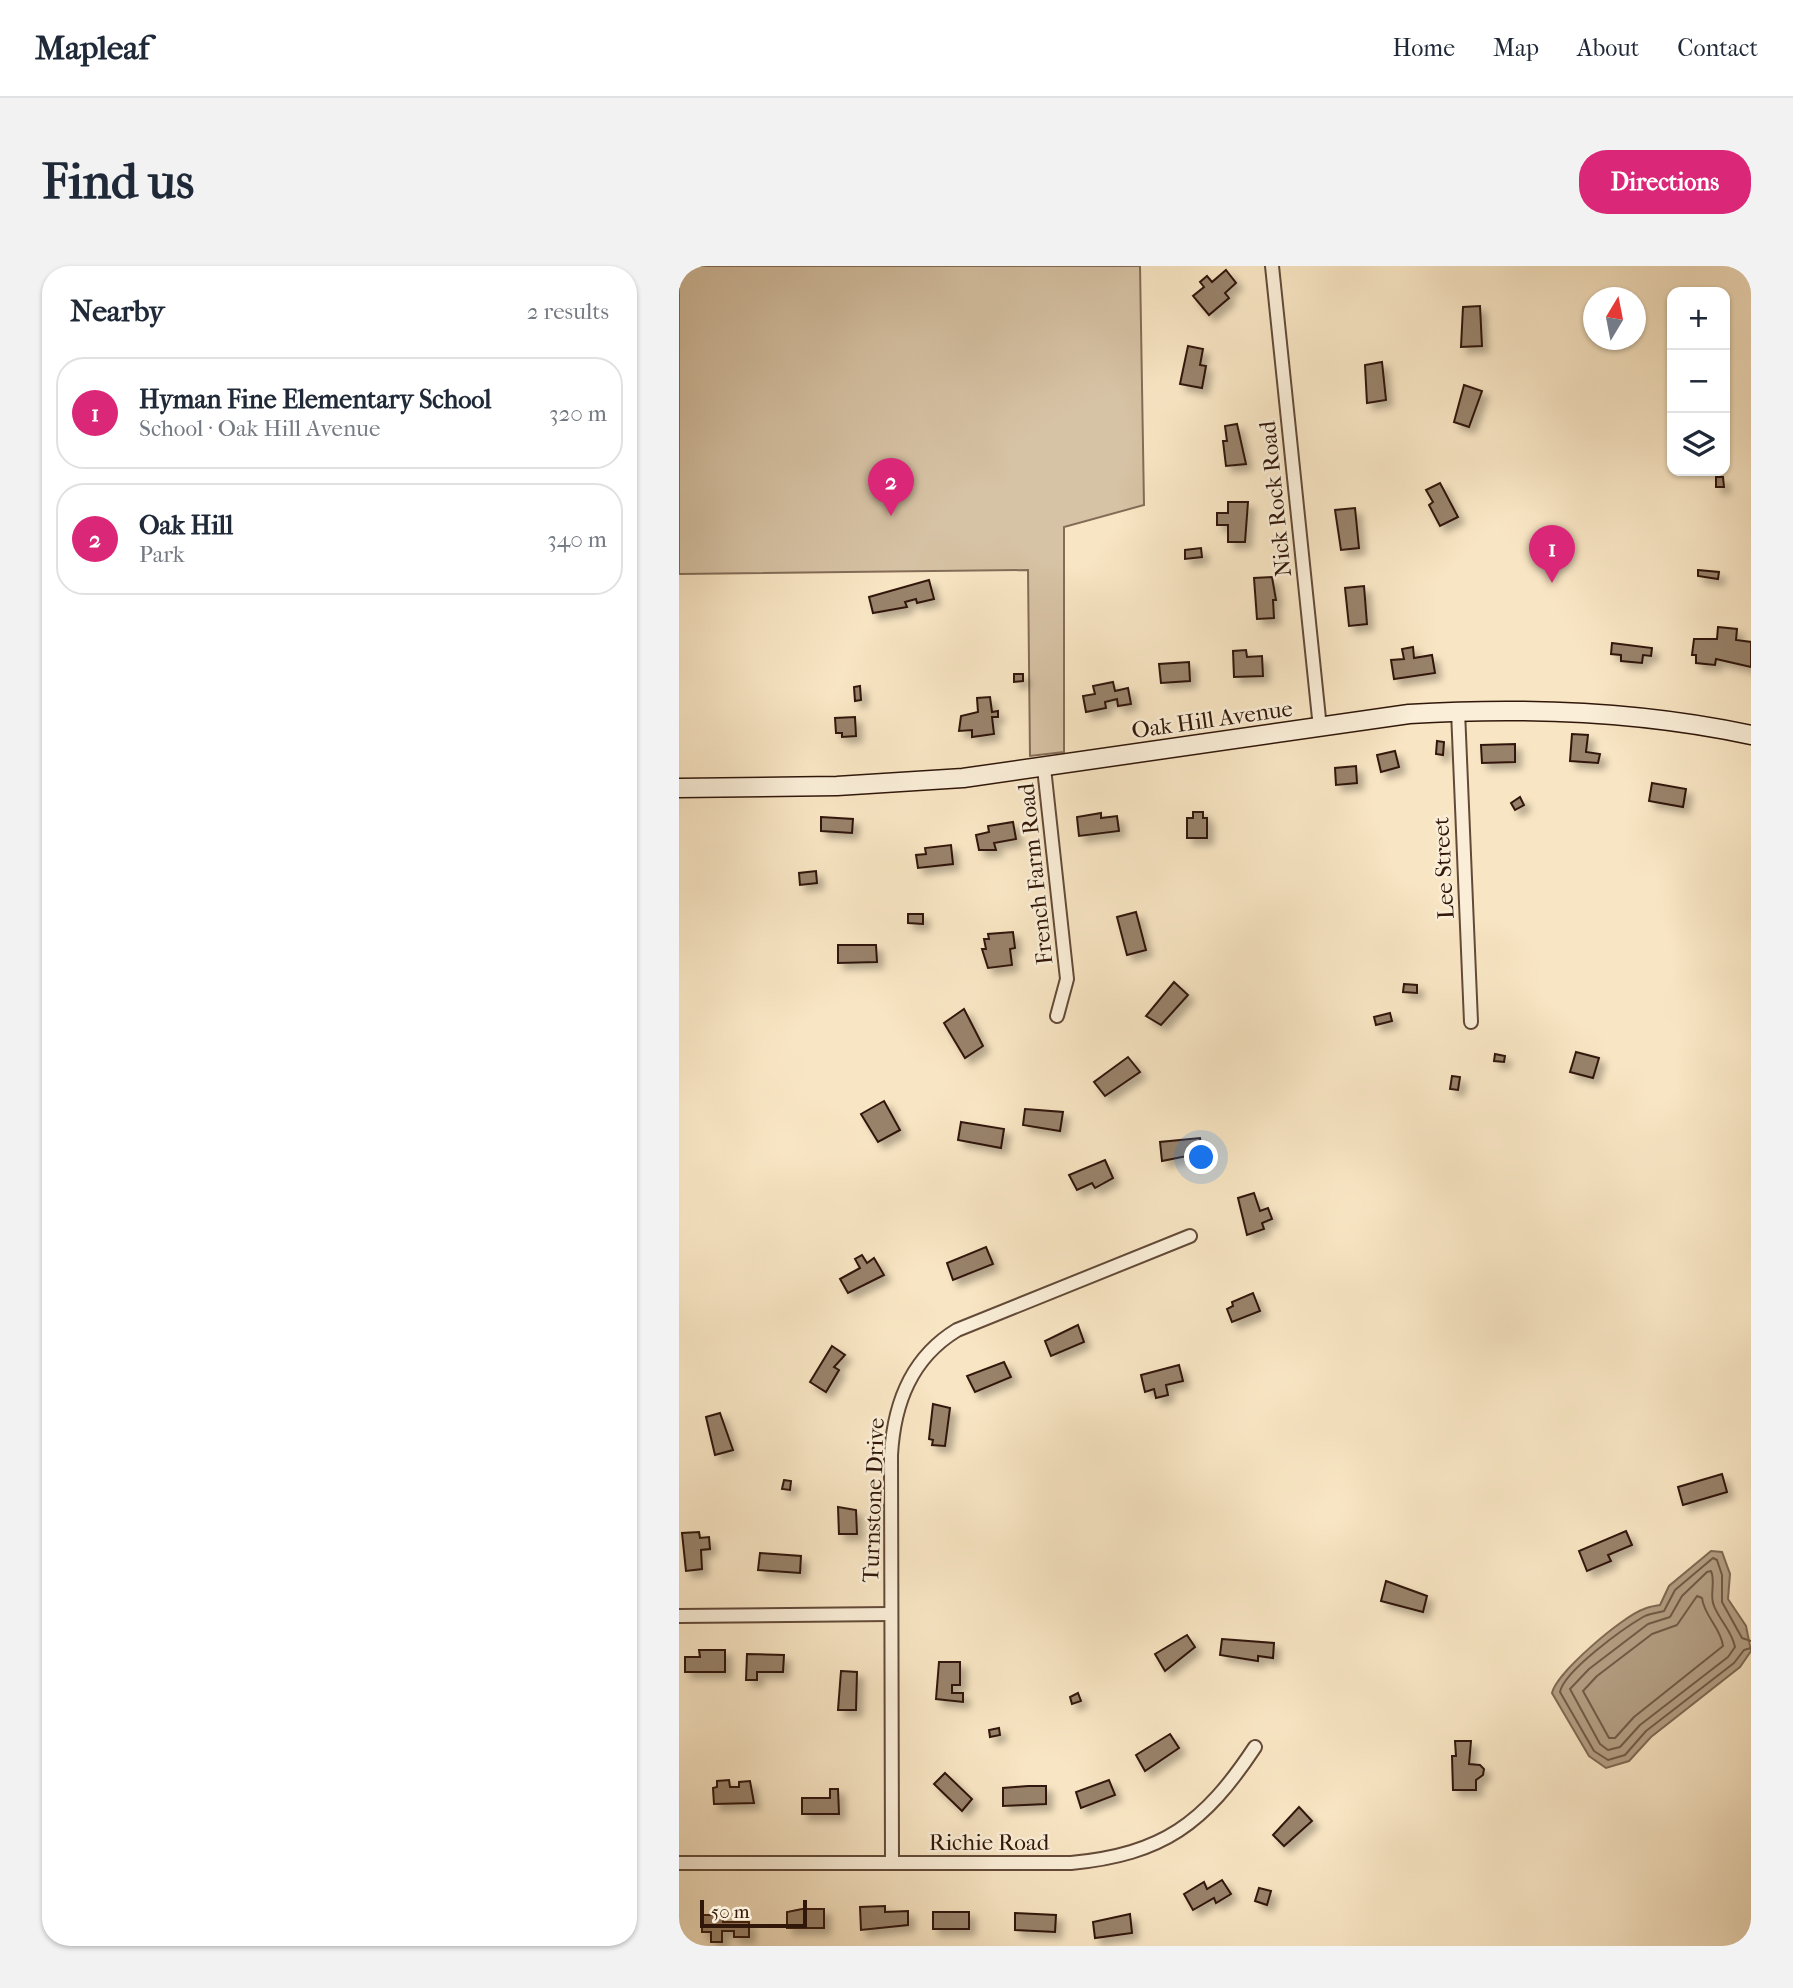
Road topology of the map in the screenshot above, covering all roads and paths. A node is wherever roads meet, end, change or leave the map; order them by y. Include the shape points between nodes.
1 (1272, 266) edge
2 (1458, 711) junction
3 (1320, 728) junction
4 (1751, 735) edge
5 (1044, 768) junction
6 (679, 788) edge
7 (1057, 1016) dead end
8 (1471, 1022) dead end
9 (1190, 1236) dead end
10 (891, 1614) junction
11 (679, 1616) edge
12 (1255, 1747) dead end
13 (679, 1863) edge
14 (892, 1863) junction

1 - 3 street, Nick Rock Road
2 - 3 main road, Oak Hill Avenue
2 - 4 main road, Oak Hill Avenue via 1612,715
2 - 8 street, Lee Street
3 - 5 main road, Oak Hill Avenue
5 - 6 main road, Oak Hill Avenue via 888,784
5 - 7 street, French Farm Road via 1067,979
9 - 10 street, Turnstone Drive via 957,1330 936,1344 918,1365 901,1395 892,1434
10 - 11 street
10 - 14 street, Turnstone Drive
12 - 14 street, Richie Road via 1234,1779 1198,1818 1130,1855 1071,1863
13 - 14 street, Richie Road

